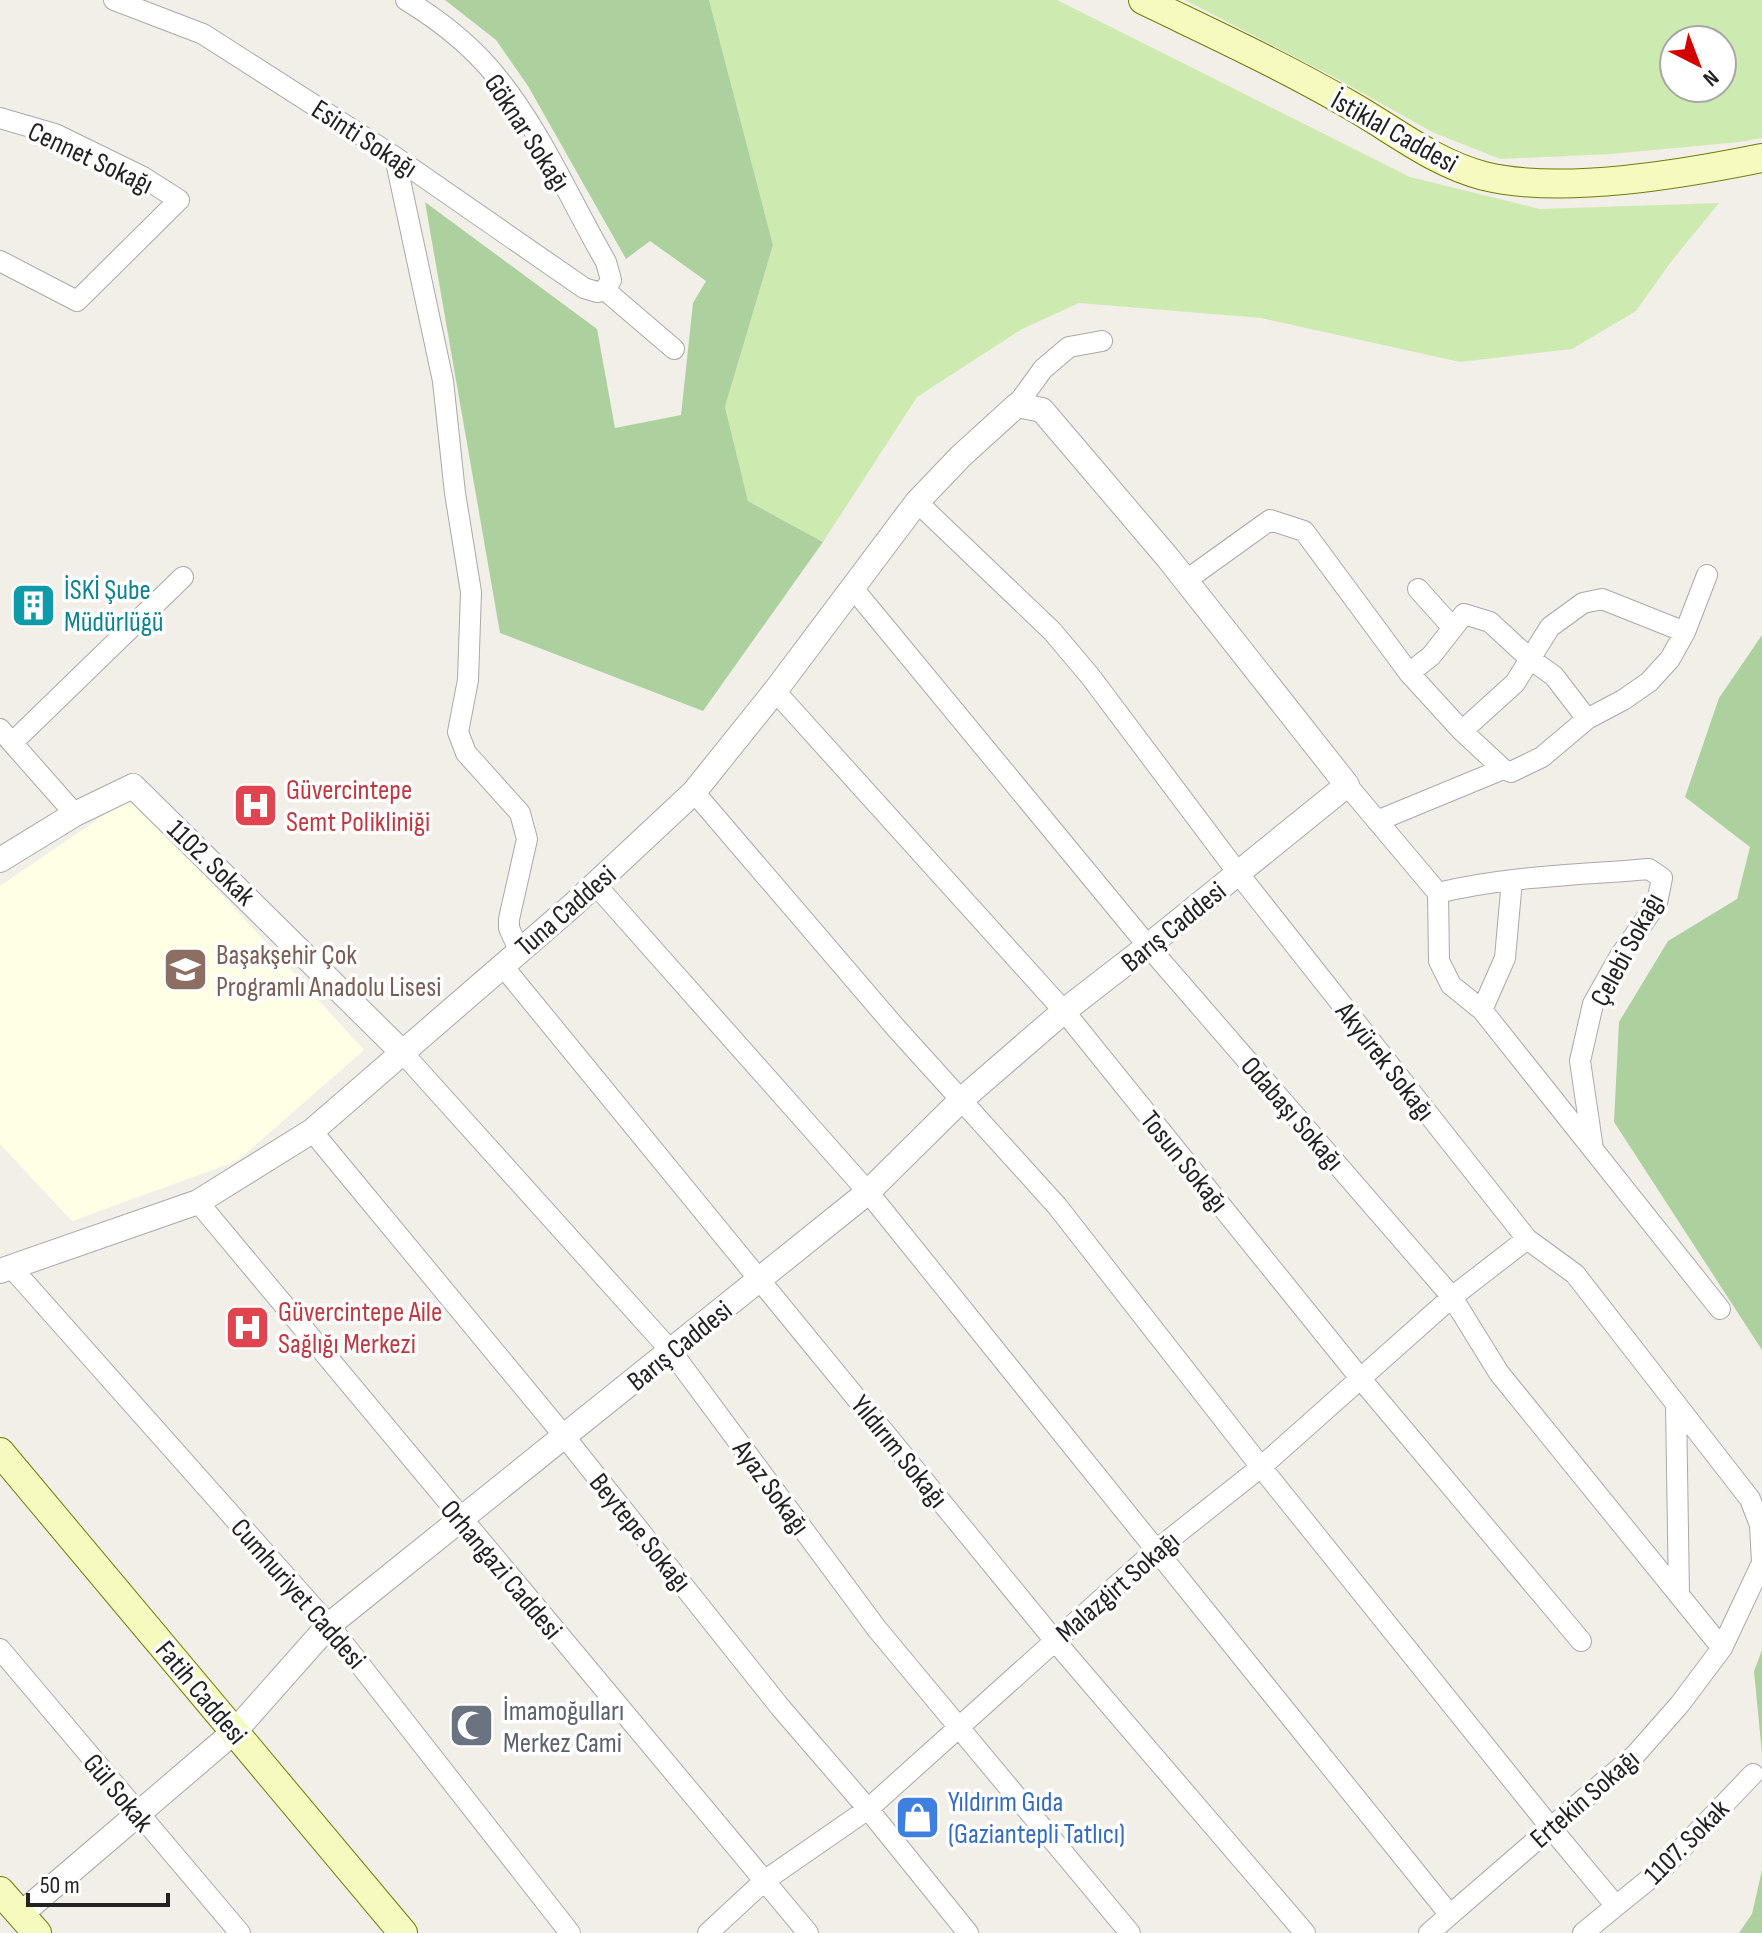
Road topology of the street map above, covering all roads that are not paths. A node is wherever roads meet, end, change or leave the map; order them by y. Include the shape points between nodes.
1 (114, 0) edge
2 (406, 0) edge
3 (1143, 0) edge
4 (0, 118) edge
5 (395, 157) junction
6 (1762, 158) edge
7 (0, 261) edge
8 (605, 290) junction
9 (1102, 341) dead end
10 (674, 349) dead end
11 (1017, 405) junction
12 (917, 502) junction
13 (1707, 575) dead end
14 (183, 577) dead end
15 (1185, 581) junction
16 (852, 587) junction
17 (1418, 589) dead end
18 (1453, 628) junction
19 (1685, 632) junction
20 (1530, 659) junction
21 (1409, 673) junction
22 (775, 691) junction
23 (1587, 719) junction
24 (1462, 731) junction
25 (6, 736) edge
26 (1503, 769) junction
27 (1347, 785) junction
28 (694, 792) junction
29 (75, 814) junction
30 (1377, 821) junction
31 (0, 860) edge
32 (1238, 873) junction
33 (1512, 880) junction
34 (595, 884) junction
35 (1438, 893) junction
36 (1148, 946) junction
37 (511, 957) junction
38 (1482, 1010) junction
39 (1064, 1011) junction
40 (402, 1052) junction
41 (961, 1100) junction
42 (312, 1131) junction
43 (1593, 1149) junction
44 (868, 1192) junction
45 (198, 1202) junction
46 (1527, 1239) junction
47 (5, 1269) edge
48 (759, 1279) junction
49 (1452, 1297) junction
50 (1720, 1309) dead end
51 (671, 1351) junction
52 (1360, 1378) junction
53 (1676, 1404) junction
54 (565, 1437) junction
55 (0, 1452) edge
56 (1261, 1467) junction
57 (460, 1520) junction
58 (1155, 1551) junction
59 (1679, 1595) junction
60 (329, 1625) junction
61 (1055, 1641) junction
62 (1581, 1641) dead end
63 (1722, 1648) junction
64 (0, 1649) edge
65 (958, 1727) junction
66 (235, 1731) junction
67 (1753, 1774) dead end
68 (868, 1809) junction
69 (138, 1814) junction
70 (1551, 1828) junction
71 (764, 1881) junction
72 (1616, 1906) junction
73 (14, 1912) edge
74 (1450, 1915) junction
75 (240, 1933) edge
76 (403, 1933) edge
77 (570, 1933) edge
78 (708, 1933) edge
79 (808, 1933) edge
80 (968, 1933) edge
81 (1130, 1933) edge
82 (1305, 1933) edge
83 (1429, 1933) edge
84 (1583, 1933) edge

1 - 5 street, Esinti Sokağı via 203,34
2 - 8 street, Göknar Sokağı via 439,20 495,75 537,136 606,262 611,280
3 - 6 main road, İstiklal Caddesi via 1289,71 1405,141 1487,176 1568,183 1698,171
4 - 7 street, Cennet Sokağı via 55,134 179,200 77,301
5 - 8 street, Esinti Sokağı via 584,288
5 - 37 street via 443,381 471,592 468,680 458,732 466,753 520,813 526,828 509,919
8 - 10 street
9 - 11 street via 1069,347 1043,369
11 - 12 street, Tuna Caddesi
11 - 15 street via 1042,410
12 - 16 street, Tuna Caddesi
12 - 32 street, Akyürek Sokağı via 1052,631
13 - 19 street
14 - 25 street
15 - 21 street via 1270,520 1304,531
15 - 27 street
16 - 22 street, Tuna Caddesi
16 - 36 street, Odabaşı Sokağı
17 - 18 street
18 - 20 street via 1464,614 1490,622
18 - 21 street
19 - 20 street via 1602,599 1583,603 1550,627
19 - 23 street via 1649,682
20 - 23 street via 1554,676
20 - 24 street via 1515,683
21 - 24 street
22 - 28 street, Tuna Caddesi
22 - 39 street, Tosun Sokağı
23 - 26 street via 1542,757 1511,772
24 - 26 street
25 - 29 street
26 - 30 street
27 - 30 street
27 - 32 street, Barış Caddesi
28 - 34 street, Tuna Caddesi
28 - 41 street
29 - 31 street, 1102. Sokak
29 - 40 street, 1102. Sokak via 133,786
30 - 35 street
32 - 36 street, Barış Caddesi
32 - 46 street, Akyürek Sokağı
33 - 35 street, Çelebi Sokağı
33 - 38 street via 1505,958
33 - 43 street, Çelebi Sokağı via 1649,869 1662,878 1657,903 1593,1004 1580,1061
34 - 37 street, Tuna Caddesi
34 - 44 street
35 - 38 street via 1439,961 1451,985
36 - 39 street, Barış Caddesi
36 - 49 street, Odabaşı Sokağı
37 - 40 street, Tuna Caddesi
37 - 48 street, Yıldırım Sokağı
38 - 43 street
39 - 41 street, Barış Caddesi
39 - 52 street, Tosun Sokağı
40 - 42 street, Tuna Caddesi
40 - 51 street, Ayaz Sokağı
41 - 44 street, Barış Caddesi
41 - 56 street via 1057,1206
42 - 45 street, Tuna Caddesi
42 - 54 street, Beytepe Sokağı
43 - 50 street
44 - 48 street, Barış Caddesi
44 - 58 street
45 - 47 street, Tuna Caddesi
45 - 57 street, Orhangazi Caddesi
46 - 49 street, Malazgirt Sokağı
46 - 53 street, Akyürek Sokağı via 1575,1274
47 - 60 street, Cumhuriyet Caddesi
48 - 51 street, Barış Caddesi
48 - 61 street, Yıldırım Sokağı
49 - 52 street, Malazgirt Sokağı
49 - 59 street, Odabaşı Sokağı via 1499,1373
51 - 54 street, Barış Caddesi
51 - 65 street, Ayaz Sokağı via 877,1629
52 - 56 street, Malazgirt Sokağı
52 - 62 street, Tosun Sokağı
53 - 59 street
53 - 63 street, Akyürek Sokağı via 1750,1499 1760,1525 1762,1563
54 - 57 street, Barış Caddesi
54 - 68 street, Beytepe Sokağı
55 - 66 main road, Fatih Caddesi
56 - 58 street, Malazgirt Sokağı
56 - 70 street
57 - 60 street, Barış Caddesi
57 - 71 street, Orhangazi Caddesi
58 - 61 street, Malazgirt Sokağı
58 - 74 street
59 - 63 street, Odabaşı Sokağı
60 - 66 street, Barış Caddesi
60 - 77 street, Cumhuriyet Caddesi
61 - 65 street, Malazgirt Sokağı
61 - 82 street, Yıldırım Sokağı
63 - 70 street, Ertekin Sokağı via 1636,1754
64 - 69 street, Gül Sokak
65 - 68 street, Malazgirt Sokağı
65 - 81 street, Ayaz Sokağı
66 - 69 street, Barış Caddesi
66 - 76 main road, Fatih Caddesi
67 - 72 street, 1107. Sokak via 1663,1868
68 - 71 street, Malazgirt Sokağı
68 - 80 street, Beytepe Sokağı
69 - 73 street, Barış Caddesi
69 - 75 street, Gül Sokak
70 - 72 street
70 - 74 street, Ertekin Sokağı
71 - 78 street, Malazgirt Sokağı
71 - 79 street, Orhangazi Caddesi
72 - 84 street, 1107. Sokak
74 - 83 street, Ertekin Sokağı

